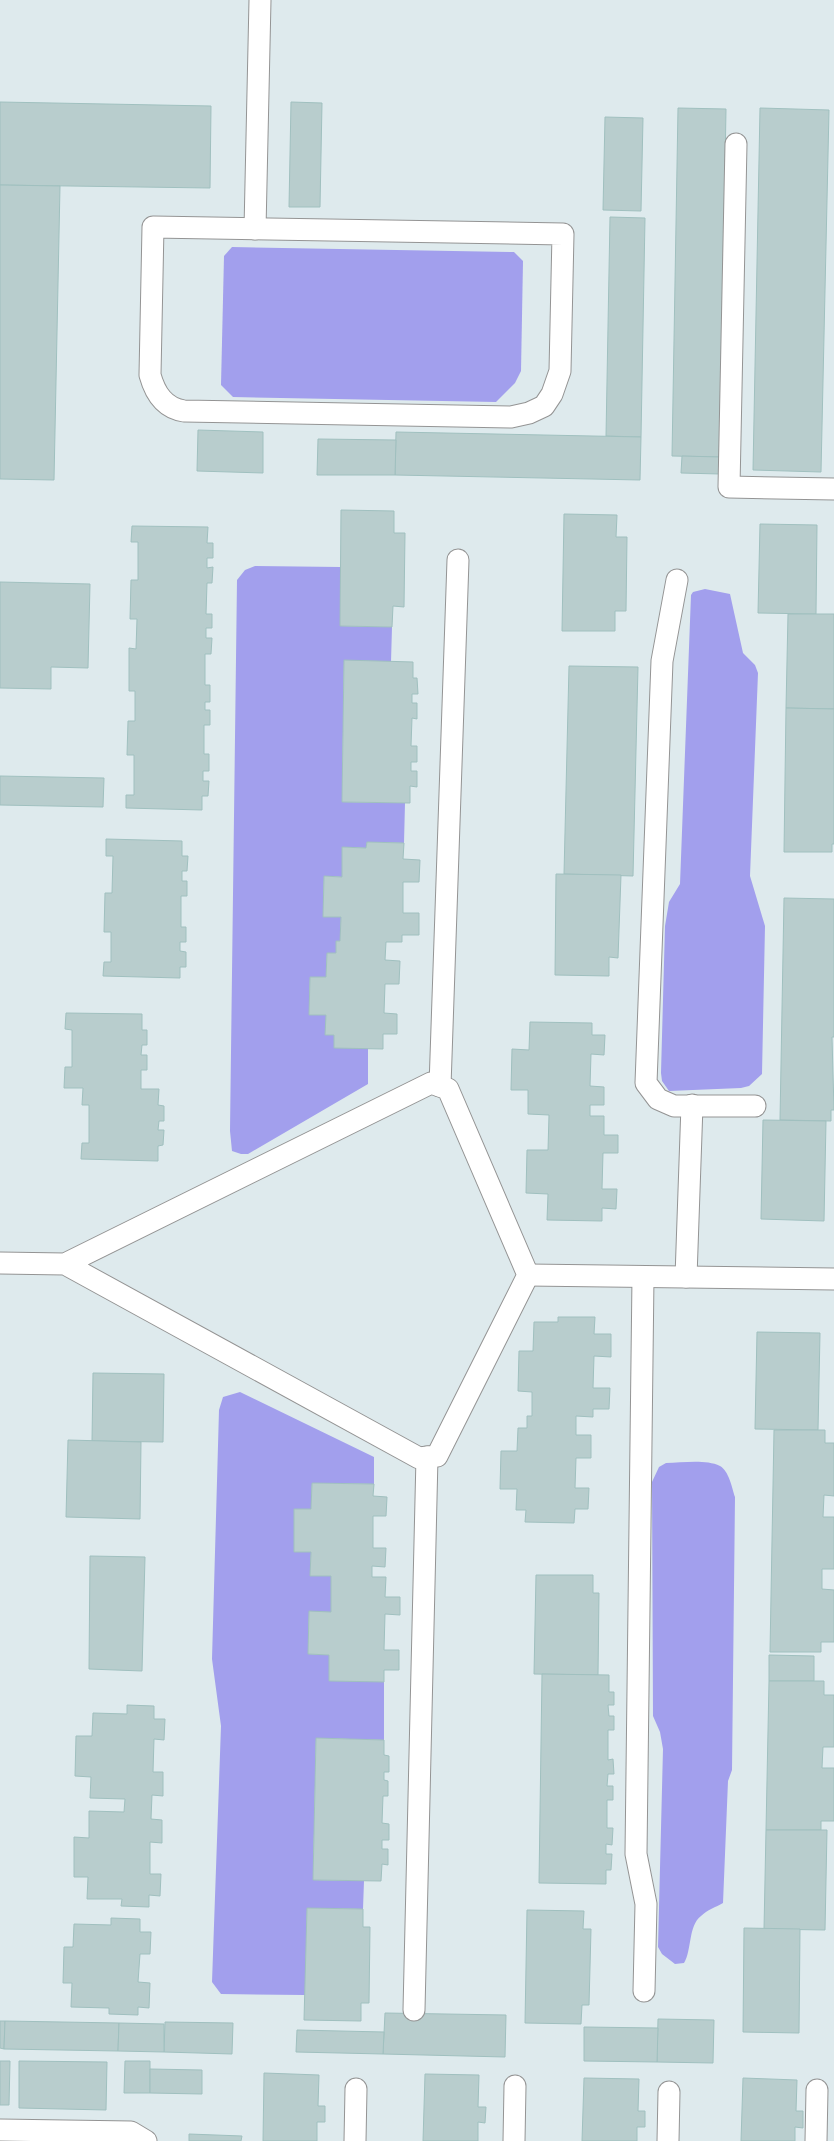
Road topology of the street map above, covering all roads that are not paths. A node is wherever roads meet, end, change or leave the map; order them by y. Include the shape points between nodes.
1 (260, 0) edge
2 (736, 144) dead end
3 (255, 229) junction
4 (834, 489) edge
5 (458, 560) dead end
6 (677, 580) dead end
7 (440, 1086) junction
8 (692, 1105) junction
9 (755, 1106) dead end
10 (0, 1263) edge
11 (65, 1264) junction
12 (528, 1275) junction
13 (643, 1277) junction
14 (686, 1277) junction
15 (834, 1278) edge
16 (427, 1457) junction
17 (644, 1991) dead end
18 (414, 2010) dead end
19 (515, 2086) dead end
20 (356, 2089) dead end
21 (817, 2090) dead end
22 (669, 2092) dead end
23 (0, 2130) edge
24 (146, 2141) edge
25 (355, 2141) edge
26 (514, 2141) edge
27 (668, 2141) edge
28 (816, 2141) edge

1 - 3 lane
2 - 4 lane via 729,487
3 - 3 lane via 563,234 560,371 552,394 544,406 511,417 172,409 154,390 150,375 153,227
5 - 7 lane
6 - 8 lane via 662,661 646,1083 658,1099 674,1106
7 - 11 lane via 431,1083
7 - 12 lane via 448,1089
8 - 9 lane
8 - 14 lane
10 - 11 lane
11 - 16 lane via 419,1458
12 - 13 lane
12 - 16 lane via 437,1456
13 - 14 lane
13 - 17 lane via 636,1854 646,1904
14 - 15 lane
16 - 18 lane
19 - 26 lane
20 - 25 lane
21 - 28 lane
22 - 27 lane
23 - 24 lane via 131,2132

